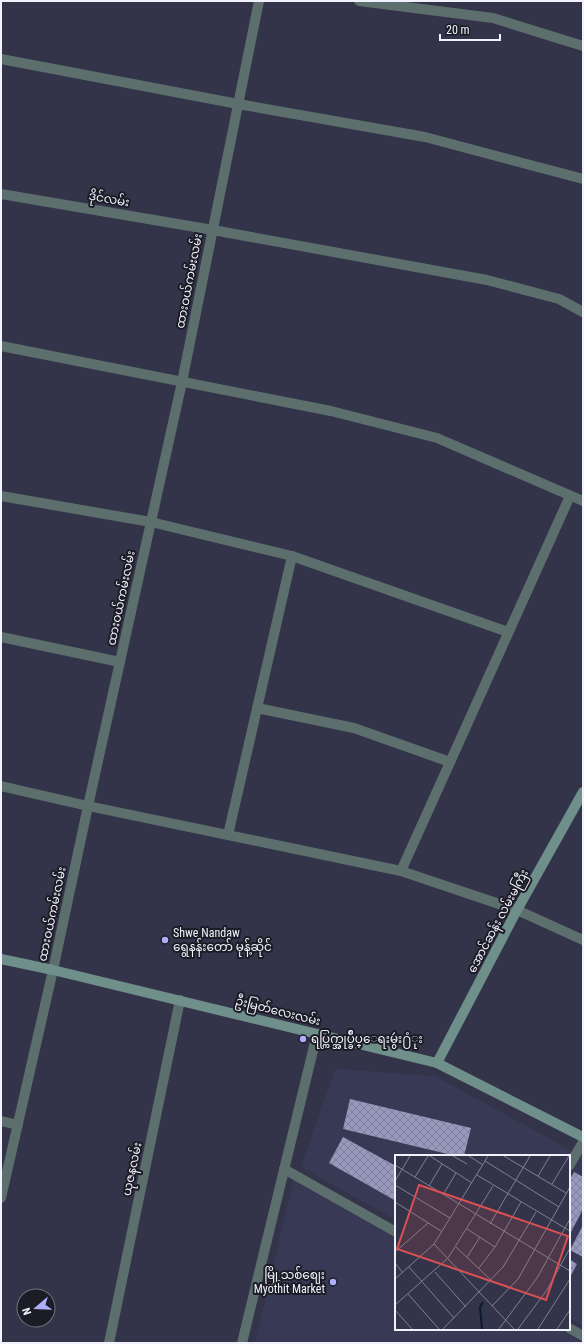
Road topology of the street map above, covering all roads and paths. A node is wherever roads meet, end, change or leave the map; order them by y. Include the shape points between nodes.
1 (259, 1) edge
2 (359, 1) edge
3 (583, 46) edge
4 (1, 59) edge
5 (238, 104) junction
6 (583, 179) edge
7 (1, 194) edge
8 (213, 230) junction
9 (583, 312) edge
10 (1, 346) edge
11 (182, 382) junction
12 (1, 496) edge
13 (570, 496) junction
14 (583, 501) edge
15 (151, 522) junction
16 (292, 556) junction
17 (508, 632) junction
18 (1, 637) edge
19 (120, 662) junction
20 (257, 708) junction
21 (450, 762) junction
22 (1, 786) edge
23 (583, 792) edge
24 (88, 806) junction
25 (228, 835) junction
26 (401, 871) junction
27 (518, 910) junction
28 (583, 940) edge
29 (1, 959) edge
30 (53, 970) junction
31 (180, 1000) junction
32 (317, 1034) junction
33 (437, 1063) junction
34 (1, 1121) edge
35 (18, 1125) junction
36 (583, 1137) edge
37 (583, 1142) edge
38 (570, 1164) edge
39 (284, 1169) junction
40 (1, 1198) edge
41 (395, 1231) edge
42 (570, 1329) edge
43 (583, 1336) edge
44 (109, 1343) edge
45 (242, 1343) edge

1 - 5 street, ထားဝယ်ကမ်းလမ်း
2 - 3 street via 493,18
4 - 5 street
5 - 6 street via 425,137
5 - 8 street, ထားဝယ်ကမ်းလမ်း
7 - 8 street, ဒိုင်လမ်း
8 - 9 street, ဒိုင်လမ်း via 487,280 559,299
8 - 11 street, ထားဝယ်ကမ်းလမ်း
10 - 11 street
11 - 13 street via 331,411 437,438
11 - 15 street, ထားဝယ်ကမ်းလမ်း
12 - 15 street
13 - 14 street
13 - 17 street
15 - 16 street
15 - 19 street, ထားဝယ်ကမ်းလမ်း
16 - 17 street
16 - 20 street
17 - 21 street
18 - 19 street
19 - 24 street, ထားဝယ်ကမ်းလမ်း
20 - 21 street via 354,728
20 - 25 street
21 - 26 street
22 - 24 street
23 - 27 main road, အောင်ဆန်း လမ်းမကြီး
24 - 25 street
24 - 30 street, ထားဝယ်ကမ်းလမ်း
25 - 26 street
26 - 27 street
27 - 28 street
27 - 33 main road, အောင်ဆန်း လမ်းမကြီး
29 - 30 main road, ဦးမြတ်လေးလမ်း
30 - 31 main road, ဦးမြတ်လေးလမ်း
30 - 35 street, ထားဝယ်ကမ်းလမ်း
31 - 32 main road, ဦးမြတ်လေးလမ်း
31 - 44 street, ယုဇနလမ်း
32 - 33 main road, ဦးမြတ်လေးလမ်း
32 - 39 street
33 - 36 main road, ဦးမြတ်လေးလမ်း
34 - 35 street
35 - 40 street, ထားဝယ်ကမ်းလမ်း
37 - 38 street
39 - 41 street
39 - 45 street
42 - 43 street

